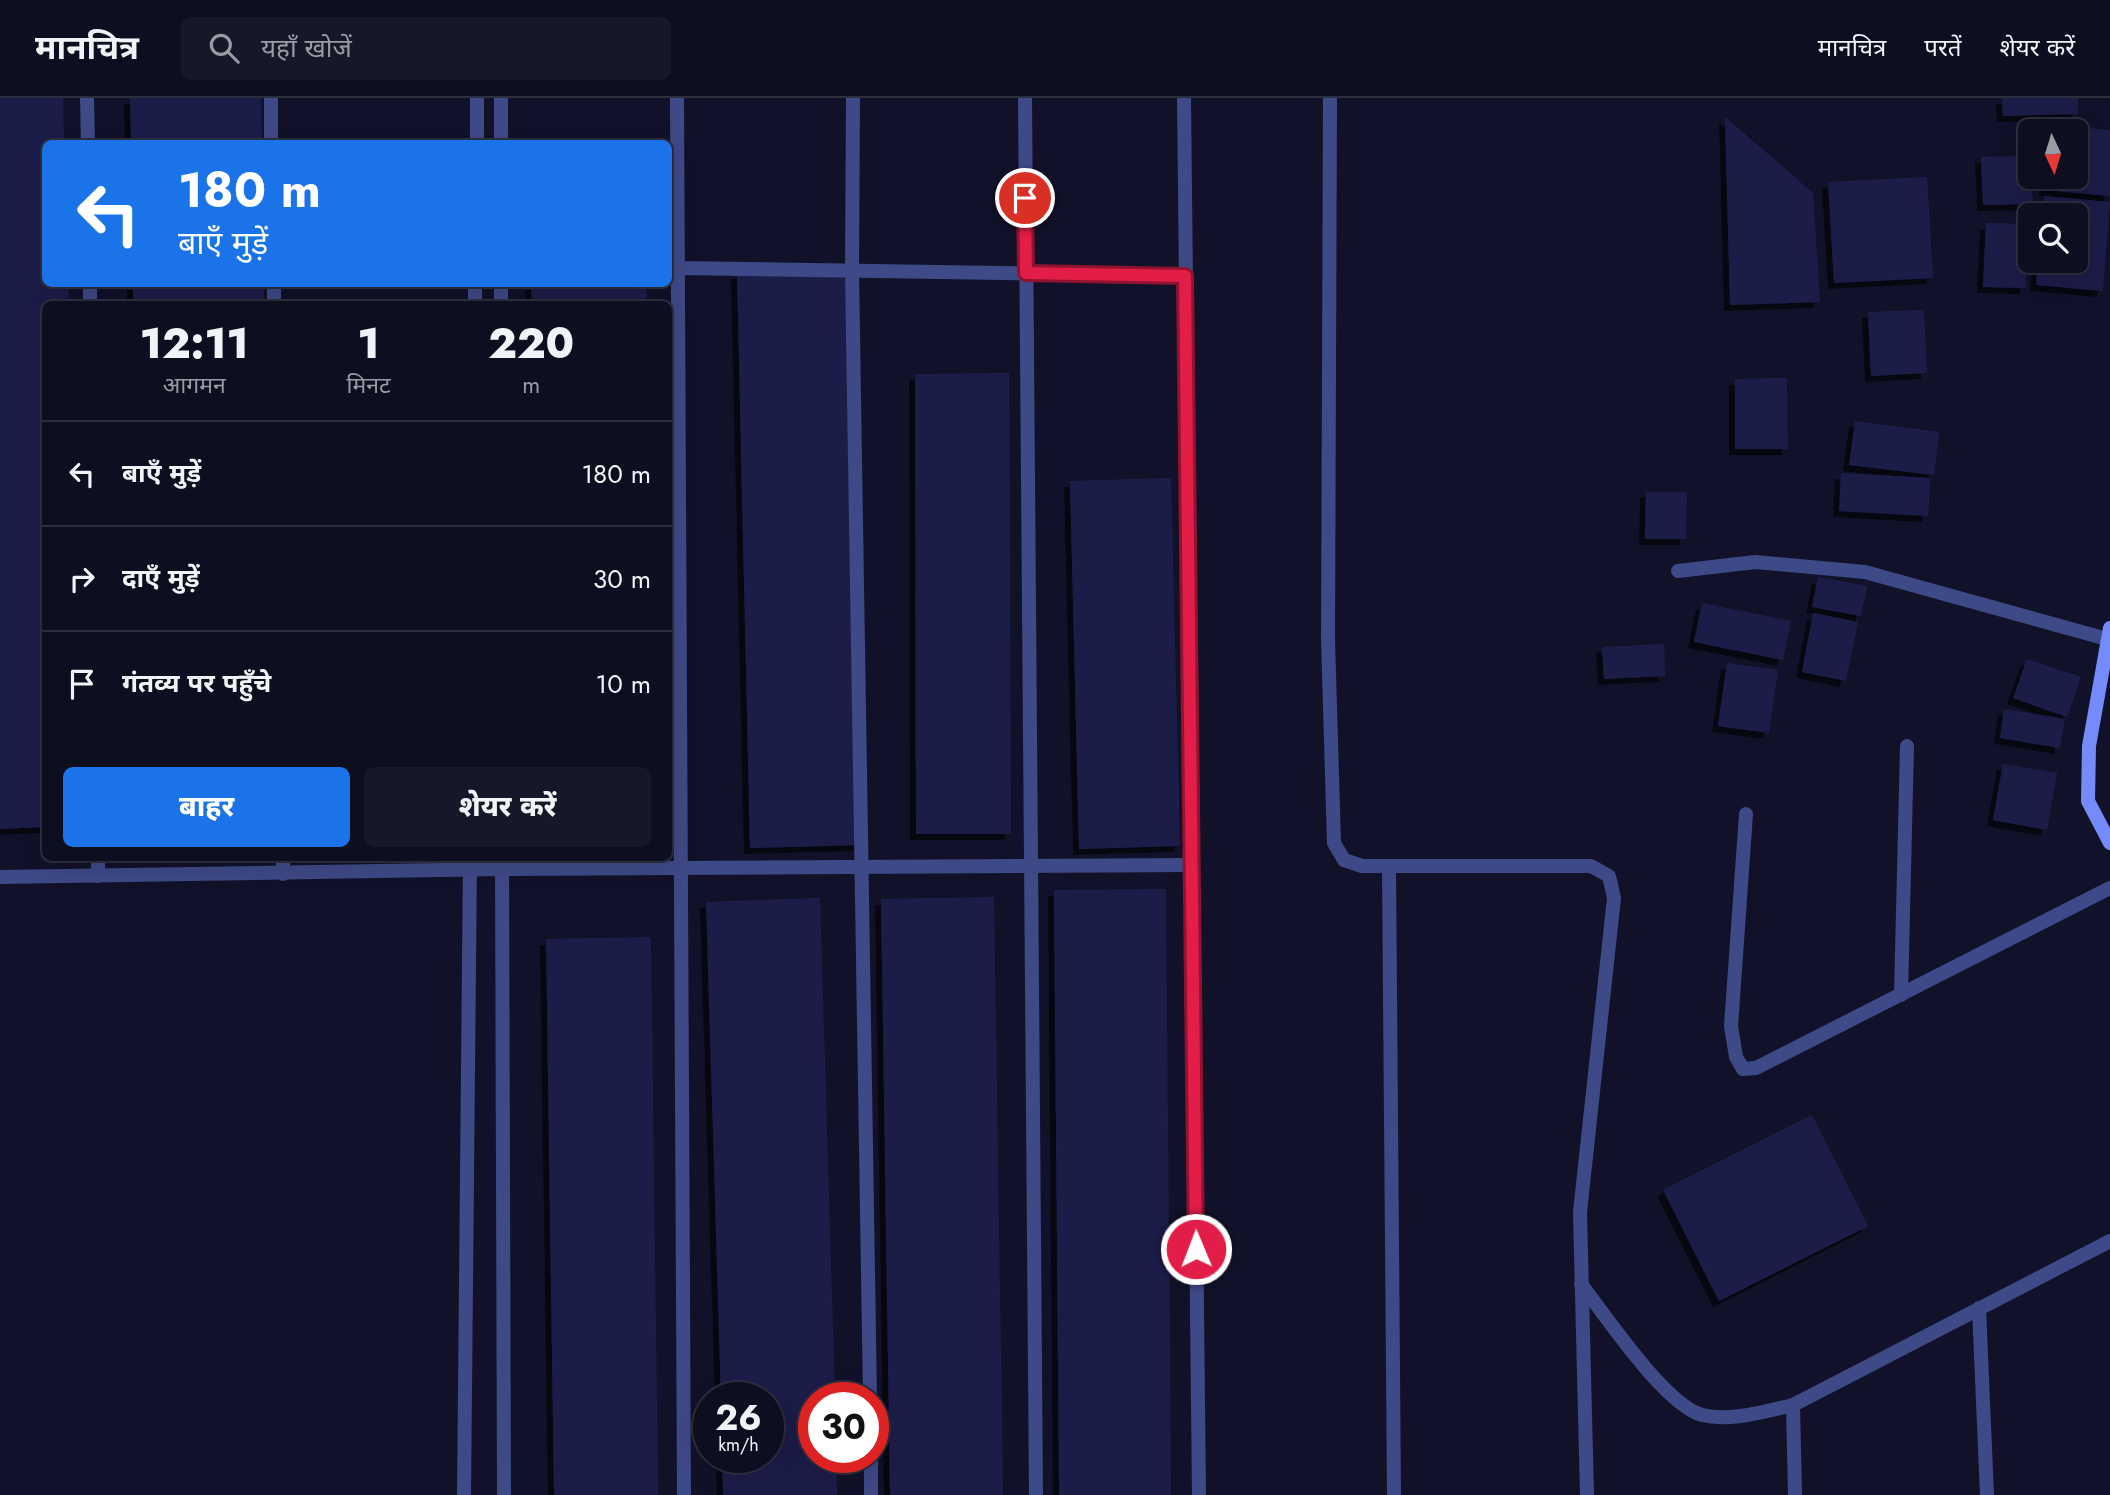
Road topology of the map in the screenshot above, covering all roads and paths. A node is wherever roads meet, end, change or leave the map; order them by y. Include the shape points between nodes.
1 (87, 98) edge
2 (271, 98) edge
3 (477, 98) edge
4 (501, 98) edge
5 (677, 98) edge
6 (853, 98) edge
7 (1024, 98) edge
8 (1184, 98) edge
9 (1330, 98) edge
10 (88, 140) edge
11 (271, 140) edge
12 (477, 140) edge
13 (501, 140) edge
14 (678, 268) junction
15 (852, 271) junction
16 (1026, 273) junction
17 (1185, 276) junction
18 (1678, 570) dead end
19 (2108, 634) edge
20 (1907, 746) dead end
21 (1746, 814) dead end
22 (2110, 843) edge
23 (98, 861) edge
24 (283, 861) edge
25 (502, 863) edge
26 (469, 864) edge
27 (1192, 865) junction
28 (1031, 866) junction
29 (1389, 867) junction
30 (864, 868) junction
31 (681, 870) junction
32 (284, 874) junction
33 (98, 876) junction
34 (0, 877) edge
35 (2110, 888) edge
36 (1901, 995) junction
37 (2110, 1241) edge
38 (1581, 1284) junction
39 (1979, 1308) junction
40 (870, 1382) edge
41 (1793, 1405) junction
42 (871, 1473) edge
43 (464, 1495) edge
44 (504, 1495) edge
45 (684, 1495) edge
46 (871, 1495) edge
47 (1035, 1495) edge
48 (1199, 1495) edge
49 (1394, 1495) edge
50 (1587, 1495) edge
51 (1795, 1495) edge
52 (1987, 1495) edge

1 - 10 street
2 - 11 street
3 - 12 street
4 - 13 street
5 - 14 street
6 - 15 street
7 - 16 street
8 - 17 street
9 - 29 street via 1328,639 1334,844 1344,860
14 - 15 street
14 - 31 street
15 - 16 street
15 - 30 street
16 - 17 street
16 - 28 street
17 - 27 street
18 - 19 street via 1755,562 1865,572
19 - 22 street via 2089,746 2088,801
20 - 36 street
21 - 36 street via 1731,1026 1743,1069 1756,1068
23 - 33 street
24 - 32 street
25 - 26 street
25 - 31 street
25 - 44 street
26 - 32 street
26 - 43 street
27 - 28 street
27 - 48 street
28 - 30 street
28 - 47 street
29 - 38 street via 1591,866 1609,876 1614,898 1580,1212
29 - 49 street
30 - 31 street
30 - 40 street
31 - 45 street
32 - 33 street
33 - 34 street
35 - 36 street
37 - 39 street
38 - 41 street via 1657,1383 1701,1415 1744,1415
38 - 50 street
39 - 41 street
39 - 52 street
41 - 51 street
42 - 46 street

